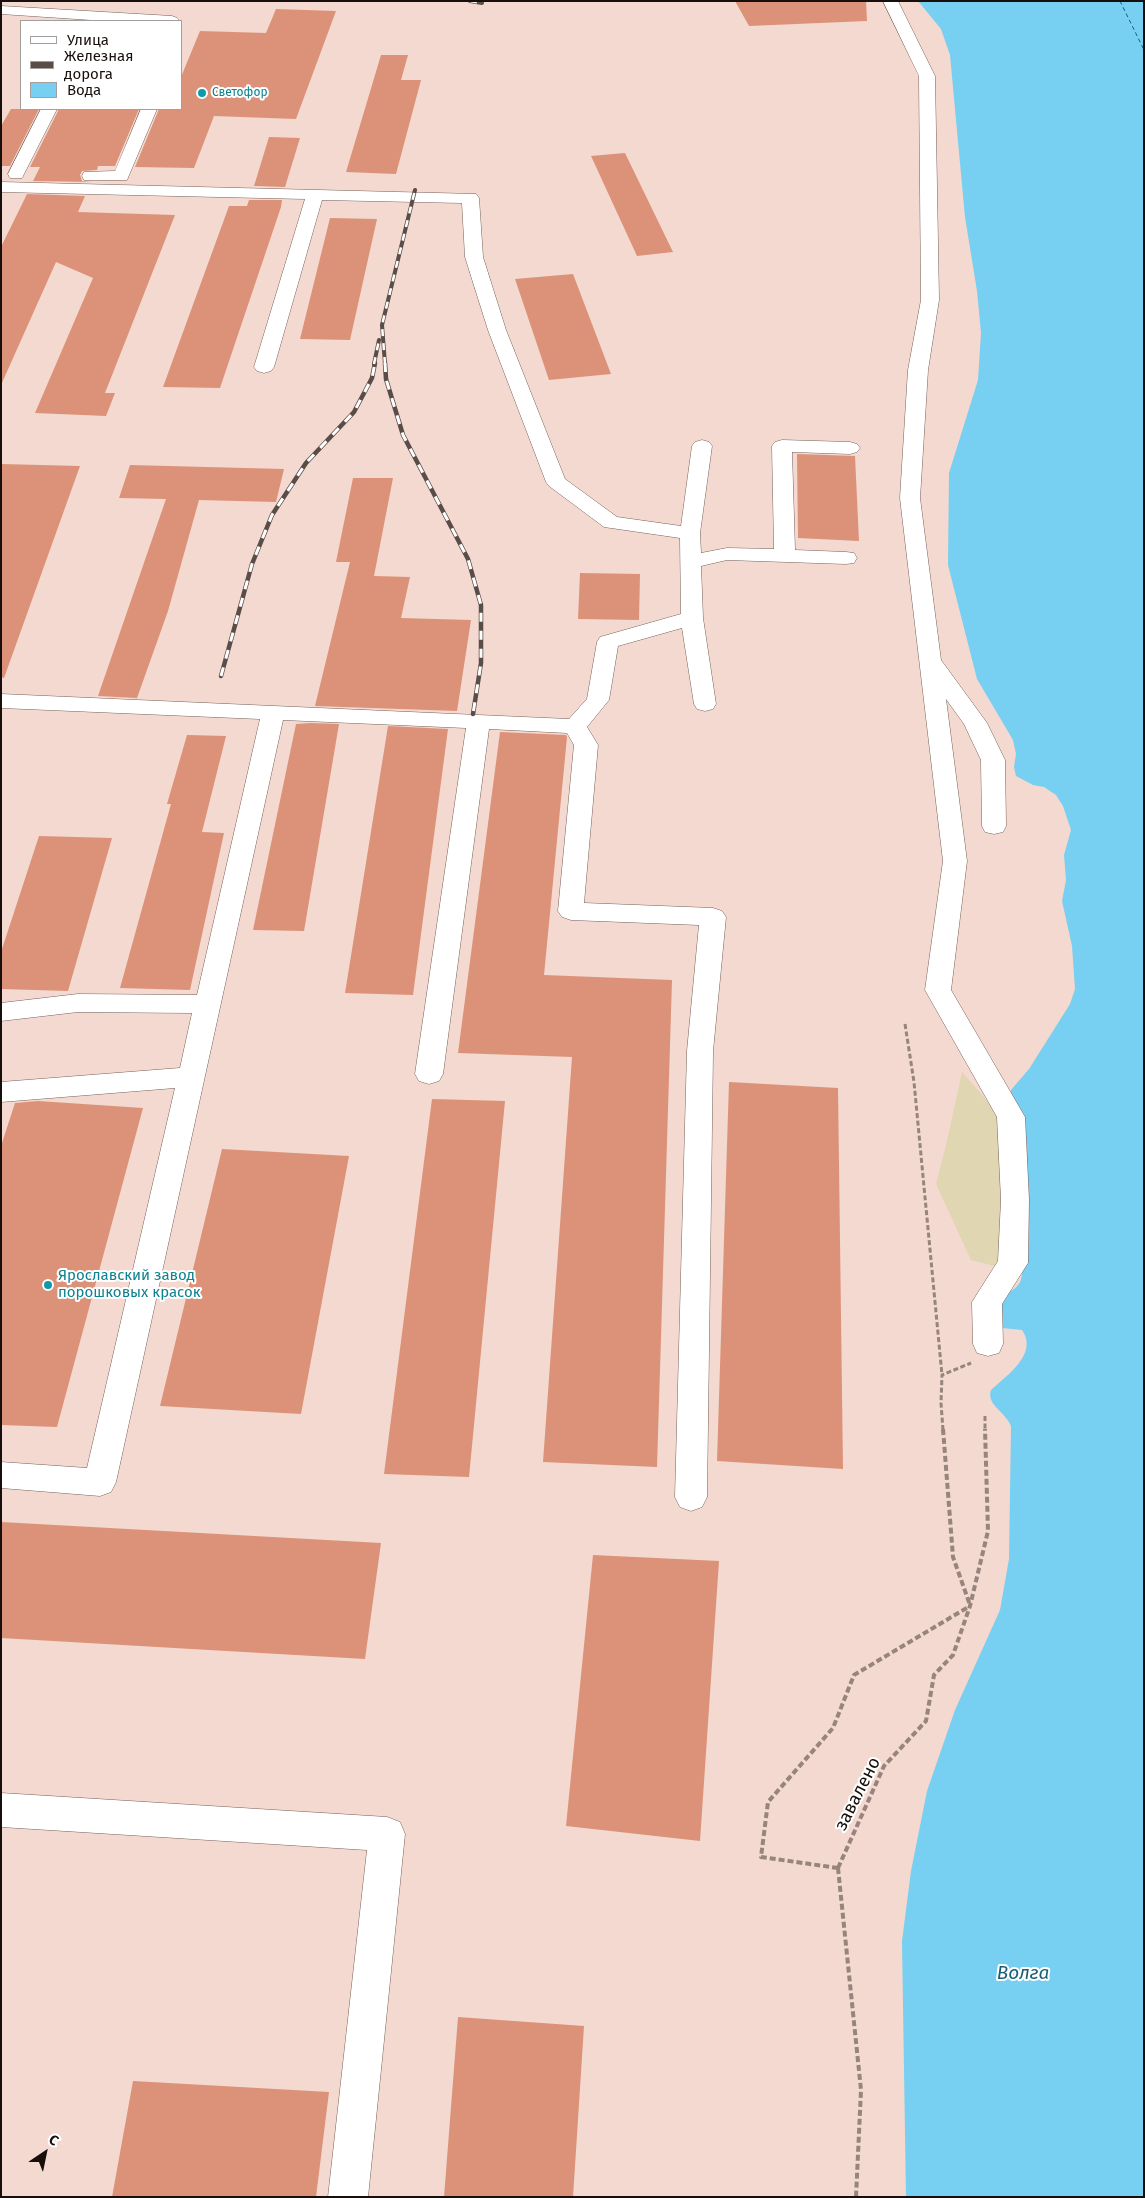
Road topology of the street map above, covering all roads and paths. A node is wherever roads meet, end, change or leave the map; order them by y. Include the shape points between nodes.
1 (890, 1) edge
2 (1, 10) edge
3 (94, 20) edge
4 (182, 22) edge
5 (182, 30) edge
6 (48, 110) edge
7 (149, 110) edge
8 (9, 174) edge
9 (1, 187) edge
10 (316, 195) junction
11 (264, 367) dead end
12 (702, 446) dead end
13 (850, 448) dead end
14 (690, 533) junction
15 (785, 556) junction
16 (846, 558) dead end
17 (690, 562) junction
18 (692, 618) junction
19 (931, 661) junction
20 (1, 702) edge
21 (705, 704) dead end
22 (273, 714) junction
23 (478, 723) junction
24 (575, 726) junction
25 (994, 826) dead end
26 (208, 1004) junction
27 (1, 1012) edge
28 (904, 1024) dead end
29 (429, 1074) dead end
30 (192, 1077) junction
31 (1, 1092) edge
32 (988, 1344) joint
33 (942, 1375) junction
34 (985, 1416) dead end
35 (1, 1475) edge
36 (691, 1497) dead end
37 (970, 1606) junction
38 (2, 1814) edge
39 (838, 1868) junction
40 (348, 2197) edge
41 (856, 2197) edge

1 - 19 lane via 927,76 930,300 918,370 910,498
2 - 3 lane
4 - 5 lane via 186,22
6 - 8 lane
7 - 8 lane via 121,176
9 - 10 lane
10 - 11 lane
10 - 14 lane via 470,198 474,257 497,330 556,482 611,523
12 - 14 lane
13 - 15 lane via 782,446
14 - 17 lane
15 - 16 lane
15 - 17 lane via 728,554
17 - 18 lane
18 - 21 lane
18 - 24 lane via 608,642 598,700
19 - 25 lane via 975,723 993,760
19 - 32 lane via 955,861 938,990 1011,1117 1015,1200 1013,1263 987,1302
20 - 22 lane
22 - 23 lane
22 - 26 lane
23 - 24 lane
23 - 29 lane
24 - 36 lane via 586,745 571,911 713,916 700,1051
26 - 27 lane via 78,1003
26 - 30 lane
28 - 33 path via 915,1092
30 - 31 lane
30 - 35 lane via 100,1482
32 - 33 path via 975,1360
33 - 37 path via 941,1403 953,1557
34 - 37 path, завалено via 988,1531
37 - 39 path, завалено via 953,1655 934,1675 926,1721 884,1766
37 - 39 path via 854,1675 833,1728 768,1802 761,1857
38 - 40 lane via 387,1834
39 - 41 path via 862,2090

